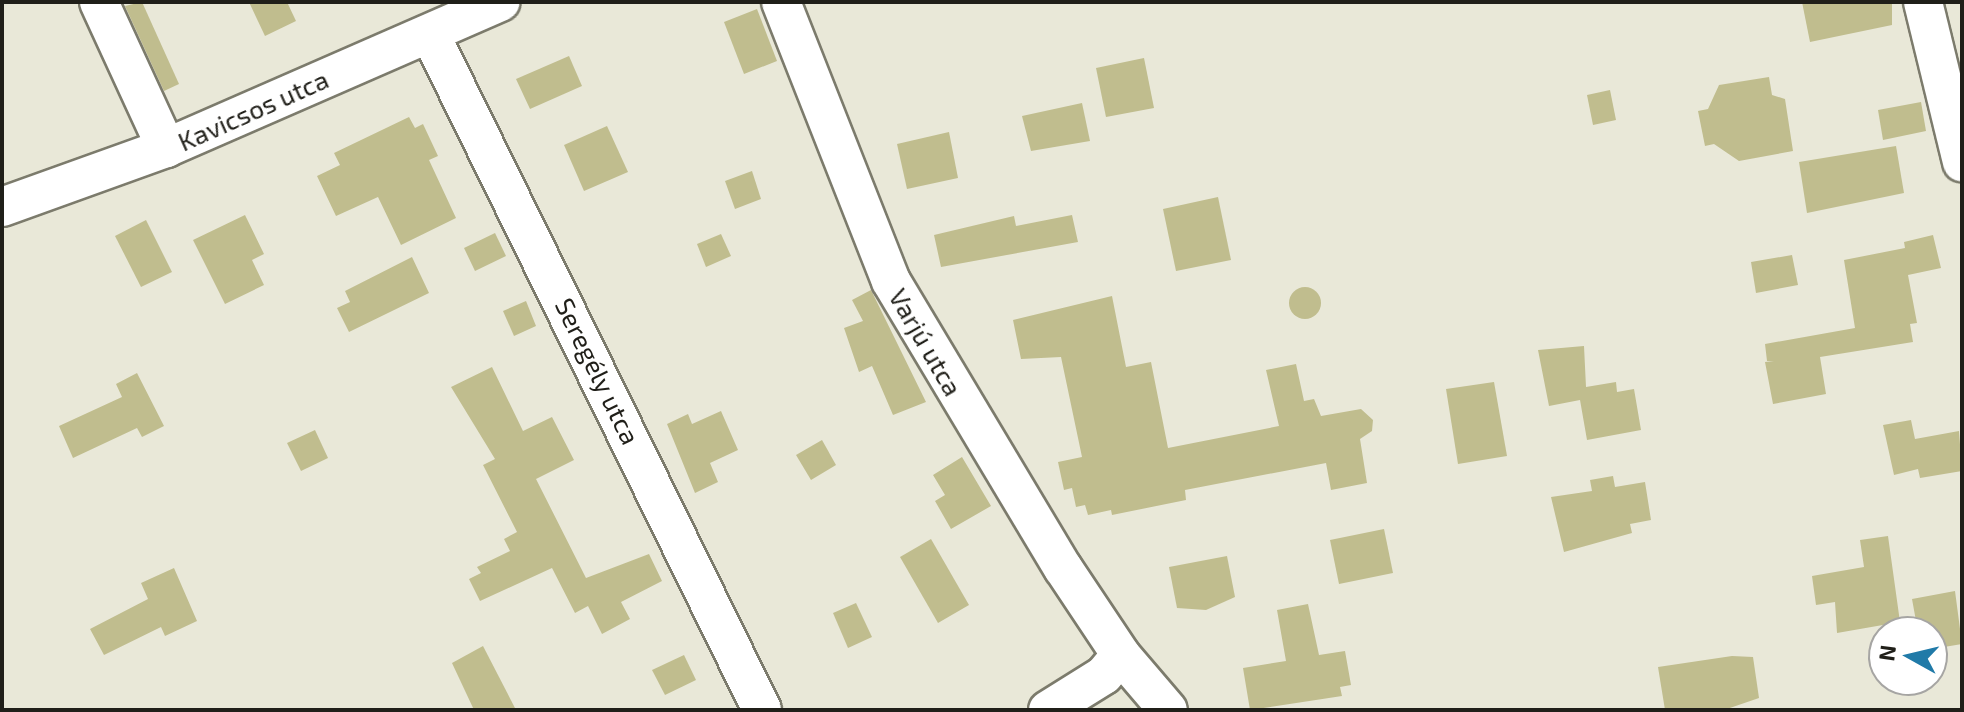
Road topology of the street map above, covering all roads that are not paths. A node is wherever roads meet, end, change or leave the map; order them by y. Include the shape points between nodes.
1 (99, 2) edge
2 (500, 2) edge
3 (781, 2) edge
4 (1923, 2) edge
5 (430, 34) junction
6 (166, 148) junction
7 (1962, 162) edge
8 (2, 207) edge
9 (1121, 655) junction
10 (762, 710) edge
11 (1048, 710) edge
12 (1168, 710) edge

1 - 6 street
2 - 5 street, Kavicsos utca
3 - 9 street, Varjú utca via 891,281 977,432
4 - 7 street
5 - 6 street, Kavicsos utca
5 - 10 street, Seregély utca
6 - 8 street, Kavicsos utca
9 - 11 street via 1104,675
9 - 12 street, Varjú utca

